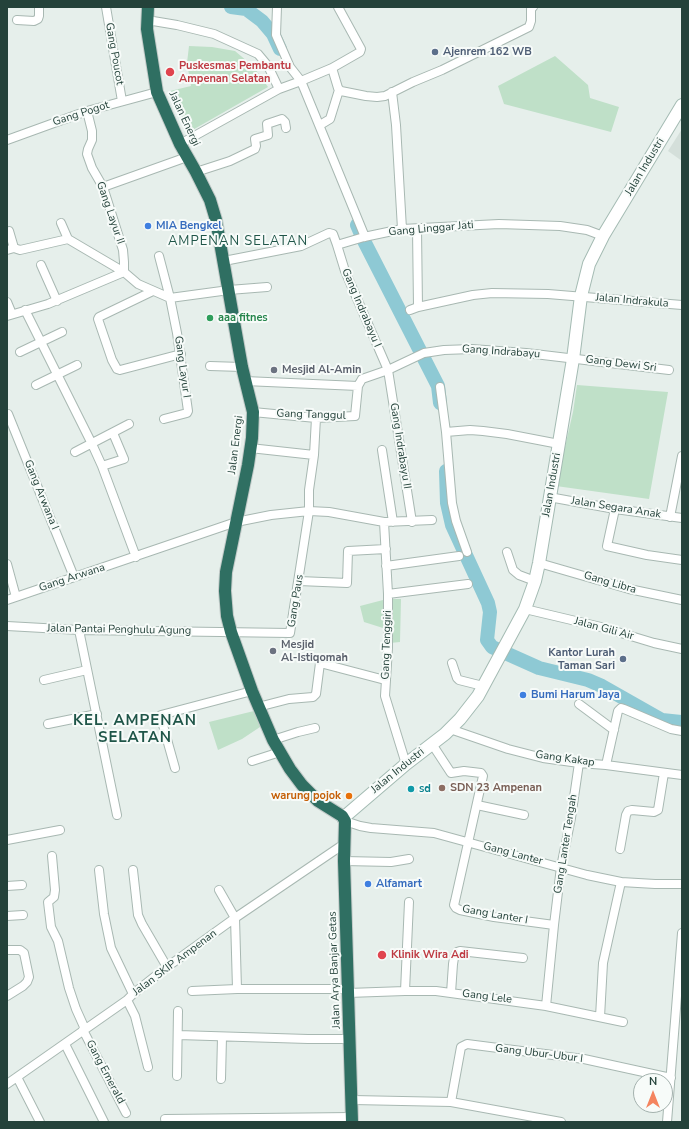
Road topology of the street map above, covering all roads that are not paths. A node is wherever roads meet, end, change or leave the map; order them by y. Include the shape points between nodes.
1 (39, 7) edge
2 (106, 7) edge
3 (148, 7) edge
4 (277, 7) edge
5 (338, 7) edge
6 (533, 7) edge
7 (17, 20) dead end
8 (147, 20) junction
9 (332, 68) junction
10 (298, 82) junction
11 (279, 89) junction
12 (339, 90) junction
13 (157, 92) junction
14 (392, 92) junction
15 (122, 101) junction
16 (682, 105) edge
17 (87, 111) junction
18 (320, 126) junction
19 (286, 128) dead end
20 (7, 140) edge
21 (180, 144) junction
22 (187, 157) junction
23 (196, 172) junction
24 (103, 187) junction
25 (61, 223) dead end
26 (417, 228) junction
27 (402, 229) junction
28 (9, 231) dead end
29 (603, 236) junction
30 (363, 238) junction
31 (68, 239) junction
32 (337, 245) junction
33 (11, 249) edge
34 (159, 256) dead end
35 (224, 261) junction
36 (41, 265) dead end
37 (124, 272) junction
38 (267, 287) dead end
39 (229, 290) junction
40 (153, 291) junction
41 (581, 296) junction
42 (170, 298) junction
43 (57, 301) junction
44 (7, 302) edge
45 (682, 305) edge
46 (418, 307) junction
47 (25, 310) junction
48 (410, 310) dead end
49 (9, 315) edge
50 (62, 332) dead end
51 (41, 342) junction
52 (20, 352) dead end
53 (181, 354) junction
54 (573, 359) junction
55 (77, 365) dead end
56 (210, 366) dead end
57 (242, 367) junction
58 (388, 370) junction
59 (670, 370) dead end
60 (58, 375) junction
61 (245, 381) junction
62 (360, 382) junction
63 (36, 385) dead end
64 (440, 387) dead end
65 (253, 412) junction
66 (8, 414) dead end
67 (316, 418) junction
68 (164, 419) dead end
69 (129, 424) dead end
70 (446, 432) junction
71 (112, 433) junction
72 (92, 444) junction
73 (559, 444) junction
74 (250, 448) junction
75 (382, 450) dead end
76 (75, 452) dead end
77 (314, 455) junction
78 (682, 456) edge
79 (102, 466) junction
80 (549, 497) junction
81 (615, 509) junction
82 (309, 511) junction
83 (670, 516) junction
84 (682, 518) edge
85 (432, 520) dead end
86 (236, 522) junction
87 (388, 522) junction
88 (412, 522) junction
89 (386, 548) junction
90 (507, 552) dead end
91 (136, 556) junction
92 (682, 560) edge
93 (539, 563) junction
94 (7, 564) edge
95 (386, 566) junction
96 (74, 577) junction
97 (299, 581) junction
98 (535, 581) junction
99 (468, 584) dead end
100 (388, 594) junction
101 (16, 597) junction
102 (7, 600) edge
103 (682, 600) edge
104 (525, 610) junction
105 (7, 626) edge
106 (80, 630) junction
107 (231, 632) junction
108 (682, 649) edge
109 (452, 663) dead end
110 (87, 670) junction
111 (44, 680) dead end
112 (385, 680) junction
113 (483, 686) junction
114 (252, 691) junction
115 (579, 704) dead end
116 (258, 707) junction
117 (97, 714) junction
118 (48, 724) dead end
119 (315, 728) dead end
120 (450, 729) junction
121 (614, 730) junction
122 (682, 731) edge
123 (273, 740) junction
124 (432, 744) junction
125 (280, 752) junction
126 (252, 761) dead end
127 (579, 763) junction
128 (406, 764) junction
129 (606, 765) junction
130 (175, 768) dead end
131 (664, 773) junction
132 (682, 775) edge
133 (477, 805) junction
134 (117, 815) dead end
135 (524, 815) dead end
136 (344, 820) junction
137 (60, 830) dead end
138 (7, 840) edge
139 (468, 842) junction
140 (344, 844) junction
141 (620, 849) dead end
142 (52, 856) dead end
143 (409, 859) dead end
144 (344, 861) junction
145 (561, 867) junction
146 (99, 870) dead end
147 (133, 870) dead end
148 (620, 882) junction
149 (682, 884) edge
150 (22, 885) dead end
151 (7, 886) edge
152 (218, 890) dead end
153 (409, 902) dead end
154 (23, 915) dead end
155 (7, 916) edge
156 (235, 918) junction
157 (554, 925) junction
158 (682, 933) edge
159 (7, 950) edge
160 (523, 958) dead end
161 (167, 967) junction
162 (237, 989) junction
163 (192, 991) dead end
164 (348, 991) junction
165 (405, 991) junction
166 (452, 993) junction
167 (7, 996) edge
168 (130, 997) junction
169 (546, 1006) junction
170 (178, 1011) dead end
171 (600, 1017) junction
172 (623, 1022) dead end
173 (84, 1029) junction
174 (178, 1036) junction
175 (222, 1037) junction
176 (350, 1039) junction
177 (65, 1044) junction
178 (148, 1067) dead end
179 (649, 1073) edge
180 (672, 1073) edge
181 (177, 1076) dead end
182 (17, 1077) junction
183 (221, 1078) dead end
184 (7, 1084) edge
185 (352, 1100) junction
186 (451, 1102) junction
187 (126, 1113) dead end
188 (165, 1119) dead end
189 (352, 1120) edge
190 (40, 1122) edge
191 (104, 1122) edge
192 (561, 1122) edge

1 - 7 street via 38,19
2 - 15 street, Gang Poucot
3 - 8 highway, Jalan Energi
4 - 10 street via 276,35
5 - 9 street via 361,51
6 - 14 street via 529,27
8 - 11 street via 214,34 258,54 268,66
8 - 13 highway, Jalan Energi
9 - 10 street
9 - 12 street
10 - 11 street
10 - 18 street
11 - 21 street
12 - 14 street via 366,96 385,96
12 - 18 street via 330,120
13 - 15 street, Gang Pogot
13 - 21 highway, Jalan Energi
14 - 27 street
15 - 17 street, Gang Pogot
16 - 29 street, Jalan Industri
17 - 20 street, Gang Pogot
17 - 24 street, Gang Layur II via 92,140 87,154
18 - 30 street
19 - 23 street via 282,119 267,124 268,136 255,139 255,149 230,161
21 - 22 highway, Jalan Energi
22 - 23 highway, Jalan Energi
22 - 24 street
23 - 35 highway, Jalan Energi via 210,200
24 - 37 street, Gang Layur II via 123,250
25 - 31 street
26 - 27 street, Gang Linggar Jati
26 - 29 street, Gang Linggar Jati via 499,224 560,226 587,230
26 - 46 street
27 - 30 street, Gang Linggar Jati
28 - 33 street
29 - 41 street, Jalan Industri via 589,264
30 - 32 street, Gang Linggar Jati
31 - 33 street via 20,250
31 - 37 street
32 - 35 street via 333,234 329,232 301,246
32 - 58 street, Gang Indrabayu I via 345,271
34 - 42 street, Gang Layur I
35 - 39 highway, Jalan Energi
36 - 43 street
37 - 40 street via 138,284
37 - 43 street
38 - 39 street
39 - 42 street
39 - 57 highway, Jalan Energi
40 - 42 street
40 - 53 street via 99,317 112,360 120,370
41 - 45 street, Jalan Indrakula
41 - 46 street, Jalan Indrakula via 492,293
41 - 54 street, Jalan Industri
42 - 53 street, Gang Layur I
43 - 47 street
44 - 49 street
46 - 48 street, Jalan Indrakula
47 - 49 street
47 - 51 street
50 - 51 street
51 - 52 street
51 - 60 street
53 - 68 street, Gang Layur I via 188,411
54 - 58 street, Gang Indrabayu via 458,349 424,353
54 - 59 street, Gang Dewi Sri
54 - 73 street, Jalan Industri
55 - 60 street
56 - 57 street
57 - 61 highway, Jalan Energi
58 - 62 street, Gang Indrabayu
58 - 88 street, Gang Indrabayu II
60 - 63 street
60 - 72 street
61 - 62 street
61 - 65 highway, Jalan Energi
62 - 67 street, Gang Tanggul via 355,416
64 - 70 street
65 - 67 street, Gang Tanggul
65 - 74 highway, Jalan Energi
66 - 96 street, Gang Arwana I
67 - 77 street, Gang Paus
69 - 71 street
70 - 73 street via 483,431
70 - 95 street via 452,504 463,554
71 - 72 street
71 - 79 street via 124,459
72 - 76 street
72 - 79 street
73 - 80 street, Jalan Industri
74 - 77 street
74 - 86 highway, Jalan Energi
75 - 87 street, Gang Tenggiri
77 - 82 street, Gang Paus
78 - 83 street
79 - 91 street
80 - 81 street, Jalan Segara Anak
80 - 93 street, Jalan Industri
81 - 83 street, Jalan Segara Anak
81 - 92 street via 607,546
82 - 86 street, Gang Arwana
82 - 87 street, Gang Arwana
82 - 97 street, Gang Paus
83 - 84 street, Jalan Segara Anak
85 - 88 street, Gang Arwana
86 - 91 street, Gang Arwana
86 - 107 highway, Jalan Energi via 225,580
87 - 88 street, Gang Arwana
87 - 89 street, Gang Tenggiri
89 - 95 street, Gang Tenggiri
89 - 97 street via 348,550 347,583
90 - 98 street via 514,570
91 - 96 street, Gang Arwana
93 - 98 street, Jalan Industri
93 - 103 street, Gang Libra via 629,589
94 - 101 street
95 - 100 street, Gang Tenggiri
96 - 101 street, Gang Arwana
97 - 107 street, Gang Paus via 290,633
98 - 104 street, Jalan Industri
99 - 100 street
100 - 112 street, Gang Tenggiri
101 - 102 street, Gang Arwana
104 - 108 street, Jalan Gili Air
104 - 113 street, Jalan Industri
105 - 106 street, Jalan Pantai Penghulu Agung
106 - 107 street, Jalan Pantai Penghulu Agung
106 - 110 street
107 - 114 highway, Jalan Energi
109 - 113 street via 459,680
110 - 111 street
110 - 117 street
112 - 116 street via 320,663 316,694 313,697 289,699
112 - 128 street, Gang Tenggiri via 386,700
113 - 120 street, Jalan Industri via 468,710
114 - 116 highway, Jalan Energi
114 - 130 street via 161,715
115 - 121 street
116 - 123 highway, Jalan Energi
117 - 118 street
117 - 134 street
119 - 123 street
120 - 124 street, Jalan Industri
120 - 127 street, Gang Kakap via 508,749 543,758
121 - 122 street via 621,708 671,729
121 - 129 street
123 - 125 highway, Jalan Energi
124 - 128 street, Jalan Industri
124 - 133 street via 451,773 482,773
125 - 126 street
125 - 136 highway, Jalan Energi via 308,792
127 - 129 street, Gang Kakap
127 - 145 street, Gang Lanter Tengah
128 - 136 street, Jalan Industri
129 - 131 street, Gang Kakap
131 - 132 street, Gang Kakap
131 - 141 street via 658,810 628,811
133 - 135 street
133 - 139 street
136 - 139 street, Gang Lanter via 371,828 434,833
136 - 140 highway, Jalan Arya Banjar Getas
137 - 138 street
139 - 145 street, Gang Lanter
139 - 157 street, Gang Lanter I via 454,905 456,908 494,917
140 - 144 highway, Jalan Arya Banjar Getas
140 - 156 street, Jalan SKIP Ampenan
142 - 173 street, Gang Emerald via 55,890 54,897 48,902 51,927 60,948 69,988
143 - 144 street via 391,862
144 - 164 highway, Jalan Arya Banjar Getas
145 - 148 street, Gang Lanter
145 - 157 street, Gang Lanter Tengah
146 - 168 street via 111,948
147 - 161 street via 138,915
148 - 149 street, Gang Lanter
148 - 171 street via 603,963
150 - 151 street
152 - 156 street
153 - 165 street
154 - 155 street
156 - 161 street, Jalan SKIP Ampenan
156 - 162 street
157 - 169 street, Gang Lanter Tengah
158 - 180 street
159 - 167 street via 20,950 24,953 29,977 28,982
160 - 166 street via 457,952 453,964
161 - 168 street, Jalan SKIP Ampenan
162 - 163 street, Gang Lele
162 - 164 street, Gang Lele
164 - 165 street, Gang Lele
164 - 176 highway, Jalan Arya Banjar Getas
165 - 166 street, Gang Lele
166 - 169 street, Gang Lele
168 - 173 street, Jalan SKIP Ampenan
168 - 178 street
169 - 171 street, Gang Lele
170 - 174 street
171 - 172 street, Gang Lele
173 - 177 street, Jalan SKIP Ampenan
173 - 187 street, Gang Emerald
174 - 175 street
174 - 181 street
175 - 176 street
175 - 183 street
176 - 185 highway, Jalan Arya Banjar Getas
177 - 182 street, Jalan SKIP Ampenan
177 - 191 street
179 - 186 street, Gang Ubur-Ubur I via 584,1059 463,1044
182 - 184 street, Jalan SKIP Ampenan
182 - 190 street
185 - 186 street
185 - 189 highway, Jalan Arya Banjar Getas
186 - 192 street
188 - 189 street

